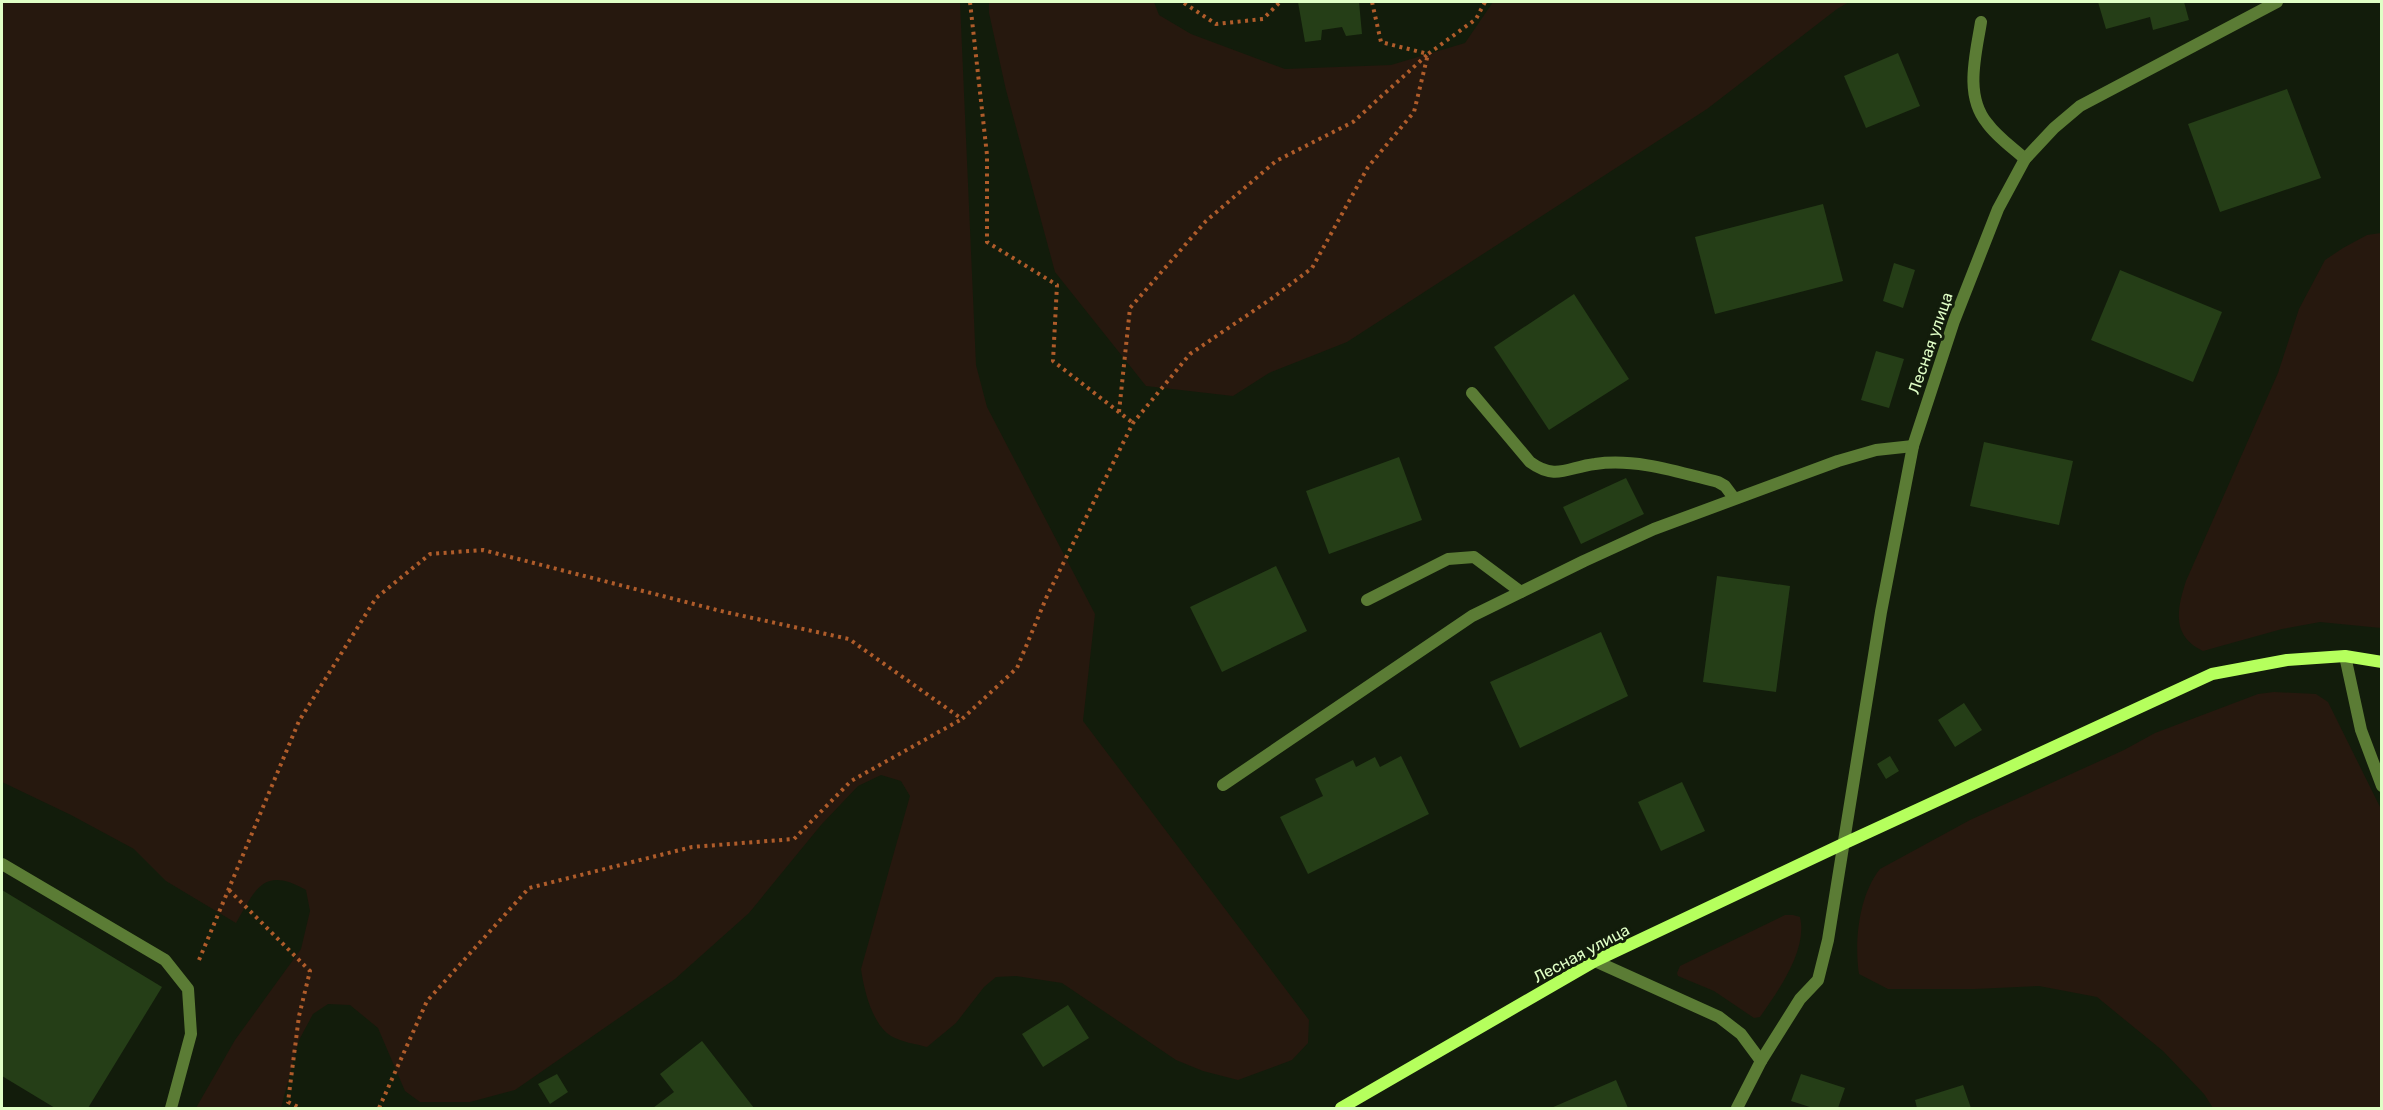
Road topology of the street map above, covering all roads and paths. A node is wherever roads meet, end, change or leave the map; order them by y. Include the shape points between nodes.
1 (970, 2) edge
2 (1280, 2) edge
3 (1372, 2) edge
4 (1485, 2) edge
5 (2277, 2) edge
6 (1184, 3) dead end
7 (1981, 22) dead end
8 (1428, 54) junction
9 (2025, 159) junction
10 (1472, 393) dead end
11 (1119, 412) junction
12 (1133, 423) junction
13 (1912, 446) junction
14 (1734, 498) junction
15 (1521, 592) junction
16 (1367, 600) dead end
17 (2344, 656) junction
18 (2382, 662) edge
19 (962, 719) junction
20 (1223, 785) dead end
21 (2382, 786) edge
22 (1845, 843) junction
23 (2, 864) edge
24 (229, 890) junction
25 (1595, 961) junction
26 (188, 989) junction
27 (1761, 1061) junction
28 (171, 1108) edge
29 (300, 1108) edge
30 (379, 1108) edge
31 (1341, 1108) edge
32 (1737, 1108) edge

1 - 11 path via 987,155 987,242 1057,285 1053,361
2 - 6 path via 1263,19 1216,24
3 - 8 path via 1381,42
4 - 8 path via 1476,19
5 - 9 lane, Лесная улица via 2080,106
7 - 9 lane via 1972,82 1976,101 1985,122
8 - 11 path via 1353,122 1276,161 1206,221 1130,308
8 - 12 path via 1414,112 1368,167 1312,268 1190,354
9 - 13 lane, Лесная улица via 1998,209 1954,321
10 - 14 lane via 1530,462 1542,470 1562,472 1594,464 1658,466 1718,482
11 - 12 path
12 - 19 path via 1047,596 1017,668
13 - 14 lane via 1876,450
13 - 22 lane, Лесная улица
14 - 15 lane via 1654,529
15 - 16 lane via 1474,556 1448,559
15 - 20 lane via 1472,616
17 - 18 main road, Лесная улица
17 - 21 lane via 2361,730
17 - 22 main road, Лесная улица via 2287,660 2212,674
19 - 24 path via 849,639 725,612 483,550 430,554 376,598 299,722
19 - 30 path via 851,781 794,839 692,847 529,888 427,1002
22 - 25 main road, Лесная улица
22 - 27 lane via 1818,980 1800,999
23 - 26 lane via 165,960
24 - 26 path
24 - 29 path via 310,970 299,1016 288,1102
25 - 27 lane via 1719,1017 1741,1034
25 - 31 main road, Лесная улица
26 - 28 lane via 191,1034
27 - 32 lane

